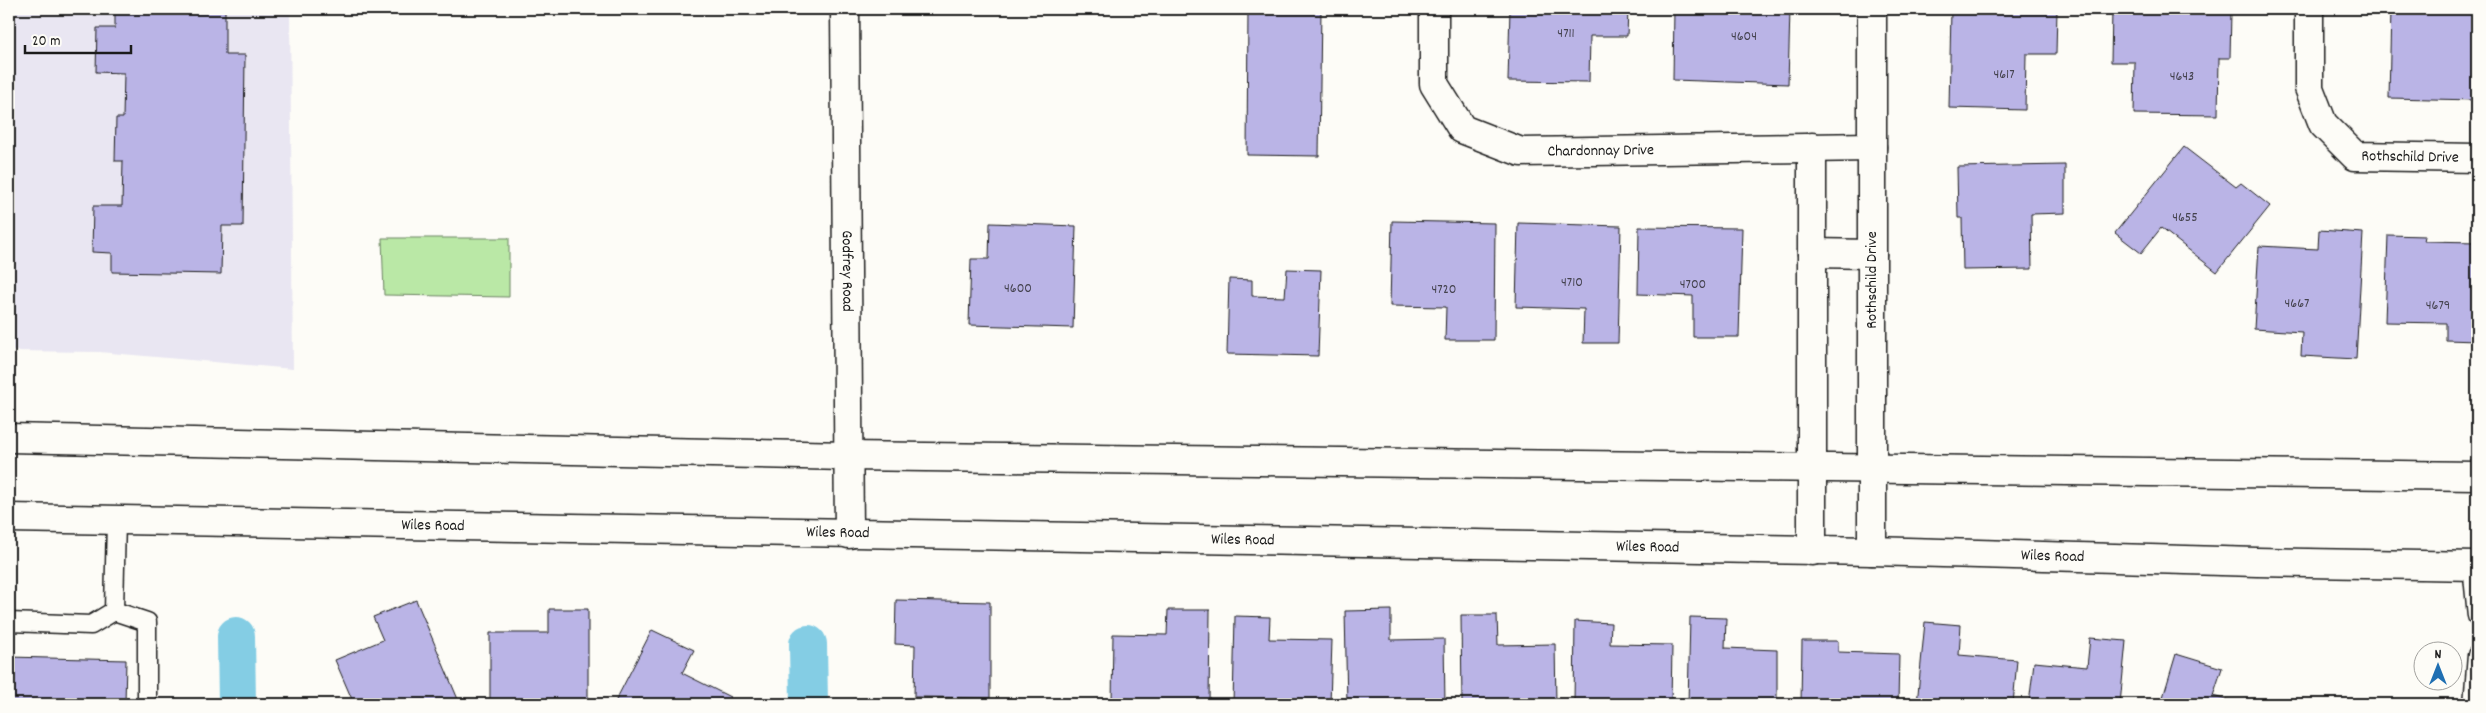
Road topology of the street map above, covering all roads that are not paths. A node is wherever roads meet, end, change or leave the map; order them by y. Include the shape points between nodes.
1 (845, 9) edge
2 (1434, 9) edge
3 (1872, 9) edge
4 (2309, 9) edge
5 (1812, 147) junction
6 (1872, 147) junction
7 (2477, 158) edge
8 (1812, 253) junction
9 (1872, 254) junction
10 (9, 438) edge
11 (847, 456) junction
12 (1812, 468) junction
13 (1872, 469) junction
14 (2477, 476) edge
15 (9, 518) edge
16 (116, 520) junction
17 (849, 534) junction
18 (1812, 551) junction
19 (1872, 551) junction
20 (2474, 566) edge
21 (114, 611) junction
22 (2477, 616) edge
23 (9, 622) edge
24 (2477, 655) edge
25 (147, 704) edge
26 (2473, 704) edge

1 - 11 main road, Godfrey Road
2 - 5 main road, Chardonnay Drive via 1434,84 1452,114 1462,129 1521,152
3 - 6 main road, Rothschild Drive
4 - 7 main road, Rothschild Drive via 2309,88 2323,124 2355,156
5 - 6 main road, Chardonnay Drive
5 - 8 main road
6 - 9 main road, Rothschild Drive
8 - 9 main road
8 - 12 main road
9 - 13 main road, Rothschild Drive
10 - 11 main road
11 - 12 main road
11 - 17 main road, Godfrey Road
12 - 13 main road
12 - 18 main road
13 - 14 main road
13 - 19 main road, Rothschild Drive
15 - 16 main road, Wiles Road
16 - 17 main road, Wiles Road
16 - 21 lane
17 - 18 main road, Wiles Road
18 - 19 main road, Wiles Road
19 - 20 main road, Wiles Road
20 - 22 lane
21 - 23 lane via 92,626
21 - 25 lane via 147,622
24 - 26 lane

